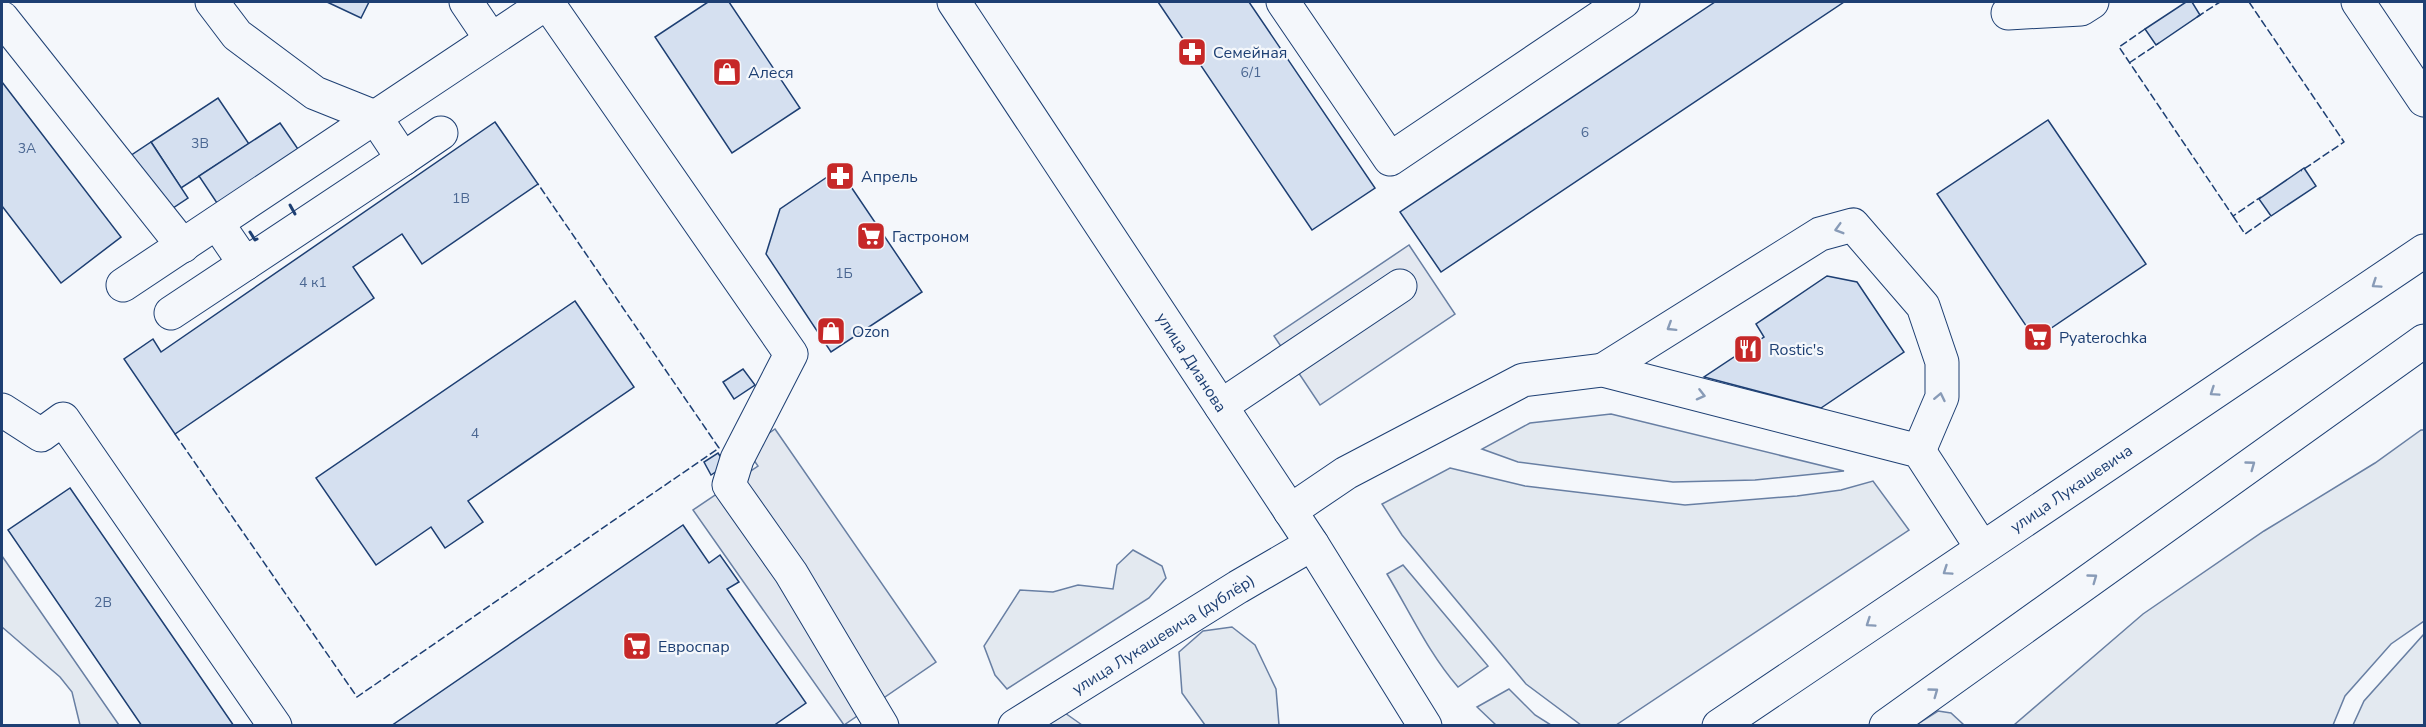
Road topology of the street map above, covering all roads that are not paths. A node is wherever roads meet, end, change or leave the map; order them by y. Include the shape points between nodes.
1 (212, 2) edge
2 (466, 2) edge
3 (548, 2) edge
4 (954, 2) edge
5 (1284, 2) edge
6 (1623, 2) edge
7 (2092, 2) edge
8 (2358, 2) edge
9 (2008, 13) dead end
10 (2, 18) edge
11 (491, 39) junction
12 (2424, 100) edge
13 (375, 117) junction
14 (441, 133) dead end
15 (403, 159) junction
16 (217, 223) junction
17 (183, 246) junction
18 (2424, 251) edge
19 (245, 264) junction
20 (123, 285) dead end
21 (1400, 285) dead end
22 (171, 313) dead end
23 (2424, 341) edge
24 (1603, 370) junction
25 (1221, 406) junction
26 (2, 410) edge
27 (1919, 451) junction
28 (1290, 511) junction
29 (1312, 544) junction
30 (1982, 548) junction
31 (275, 726) edge
32 (882, 726) edge
33 (1015, 726) edge
34 (1425, 726) edge
35 (1719, 726) edge
36 (1886, 726) edge

1 - 13 main road via 237,35 315,93
2 - 11 main road
3 - 11 main road
3 - 32 main road via 790,354 737,459 729,485 790,573
4 - 25 main road, улица Дианова
5 - 6 main road via 1390,159
7 - 9 main road via 2081,9
8 - 12 main road
10 - 17 main road
11 - 13 main road
13 - 15 main road
13 - 16 main road
14 - 15 main road
15 - 19 main road
16 - 17 main road
16 - 19 main road
17 - 20 main road
18 -> 30 main road, улица Лукашевича
19 - 22 main road
21 - 25 main road
36 -> 23 main road
24 -> 27 main road
27 -> 24 main road via 1942,397 1942,362 1923,306 1853,225 1820,234
24 - 28 main road via 1523,380 1346,473
25 - 28 main road, улица Дианова
26 - 31 main road via 41,435 63,419
27 - 30 main road
28 - 29 main road, улица Дианова
29 - 33 main road, улица Лукашевича (дублёр)
29 - 34 main road, улица Дианова
30 -> 35 main road, улица Лукашевича

